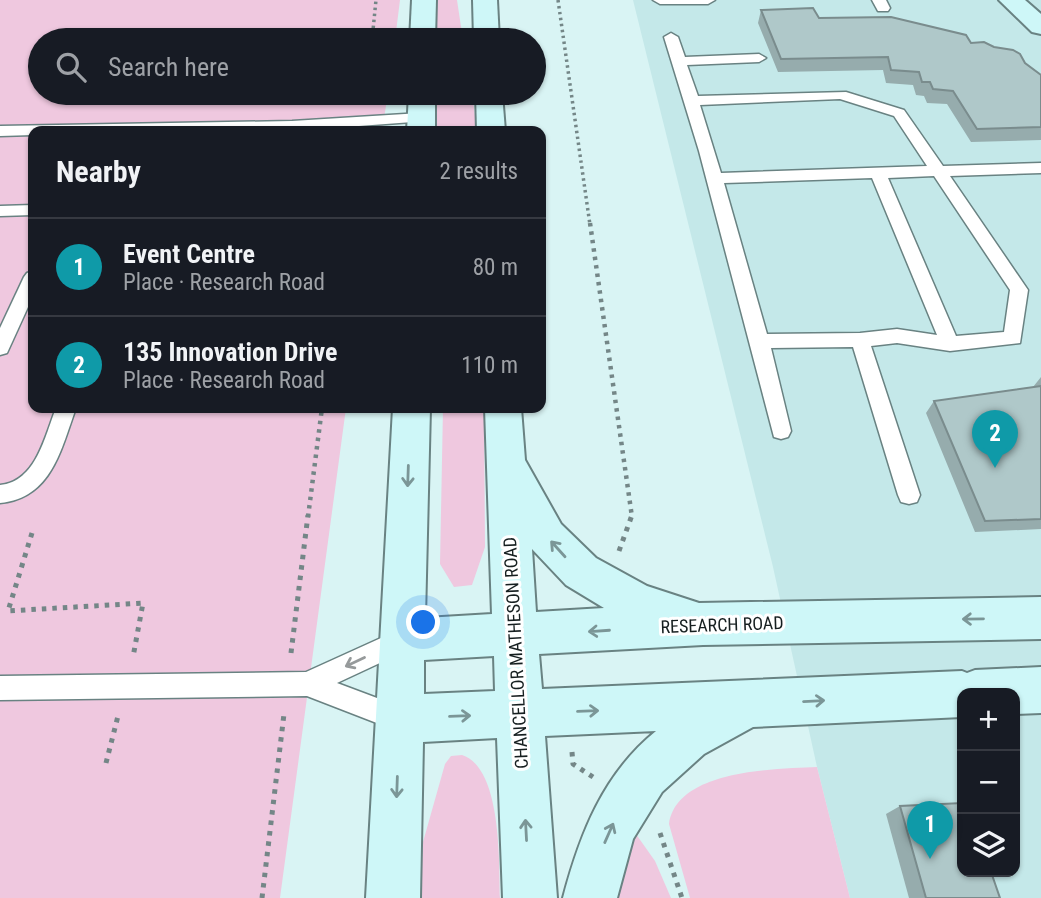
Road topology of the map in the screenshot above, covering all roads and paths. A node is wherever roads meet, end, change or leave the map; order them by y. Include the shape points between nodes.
1 (376, 0) edge
2 (424, 0) edge
3 (485, 0) edge
4 (558, 0) edge
5 (660, 0) edge
6 (708, 0) edge
7 (1012, 0) edge
8 (1041, 27) edge
9 (373, 28) edge
10 (423, 28) edge
11 (486, 28) edge
12 (671, 37) dead end
13 (759, 58) dead end
14 (680, 61) junction
15 (692, 102) junction
16 (490, 105) edge
17 (421, 114) edge
18 (292, 126) edge
19 (491, 126) edge
20 (0, 131) edge
21 (28, 131) edge
22 (1041, 168) edge
23 (937, 171) junction
24 (878, 173) junction
25 (716, 178) junction
26 (28, 210) edge
27 (0, 211) edge
28 (28, 288) edge
29 (860, 340) junction
30 (760, 341) junction
31 (950, 344) junction
32 (0, 348) edge
33 (63, 413) edge
34 (411, 413) edge
35 (503, 413) edge
36 (781, 431) dead end
37 (506, 462) junction
38 (0, 494) edge
39 (909, 495) dead end
40 (32, 533) dead end
41 (585, 578) junction
42 (1041, 618) edge
43 (703, 625) junction
44 (516, 635) junction
45 (402, 640) junction
46 (307, 684) junction
47 (125, 686) junction
48 (0, 688) edge
49 (1041, 690) edge
50 (1020, 691) edge
51 (957, 694) edge
52 (746, 705) junction
53 (544, 713) junction
54 (400, 719) junction
55 (106, 763) dead end
56 (625, 797) junction
57 (393, 898) edge
58 (530, 898) edge
59 (590, 898) edge
60 (682, 898) edge

1 - 9 path
2 - 10 main road
3 - 11 main road
4 - 41 path via 632,518 621,550
5 - 6 lane
7 - 8 main road
12 - 14 lane
13 - 14 lane
14 - 15 lane
15 - 23 lane via 841,95 899,113
15 - 25 lane
16 - 19 main road
17 - 18 lane
20 - 21 lane
22 - 23 lane
23 - 24 lane
23 - 31 lane via 1019,290 1013,338
24 - 25 lane
24 - 31 lane
25 - 30 lane
26 - 27 lane
28 - 32 lane
29 - 30 lane
29 - 31 lane via 897,337
29 - 39 lane
30 - 36 lane
33 - 38 lane via 42,471 11,493
34 -> 45 main road
35 - 37 main road, CHANCELLOR MATHESON ROAD
41 -> 37 main road via 552,544
37 - 44 main road, CHANCELLOR MATHESON ROAD
40 - 47 path via 8,611 143,603
41 - 43 main road via 622,598
42 -> 43 main road, RESEARCH ROAD
43 -> 44 main road, RESEARCH ROAD
44 - 45 main road, RESEARCH ROAD
44 - 53 main road, CHANCELLOR MATHESON ROAD
45 -> 46 lane
45 - 54 main road
46 - 47 lane
46 - 54 lane
47 - 48 lane
47 - 55 path
49 - 50 main road
52 -> 51 main road
53 -> 52 main road
52 - 56 main road via 682,740 654,763
54 -> 53 main road
53 - 56 path via 573,764
58 -> 53 main road, CHANCELLOR MATHESON ROAD
54 -> 57 main road
59 -> 56 main road via 599,854
56 - 60 path via 656,819

